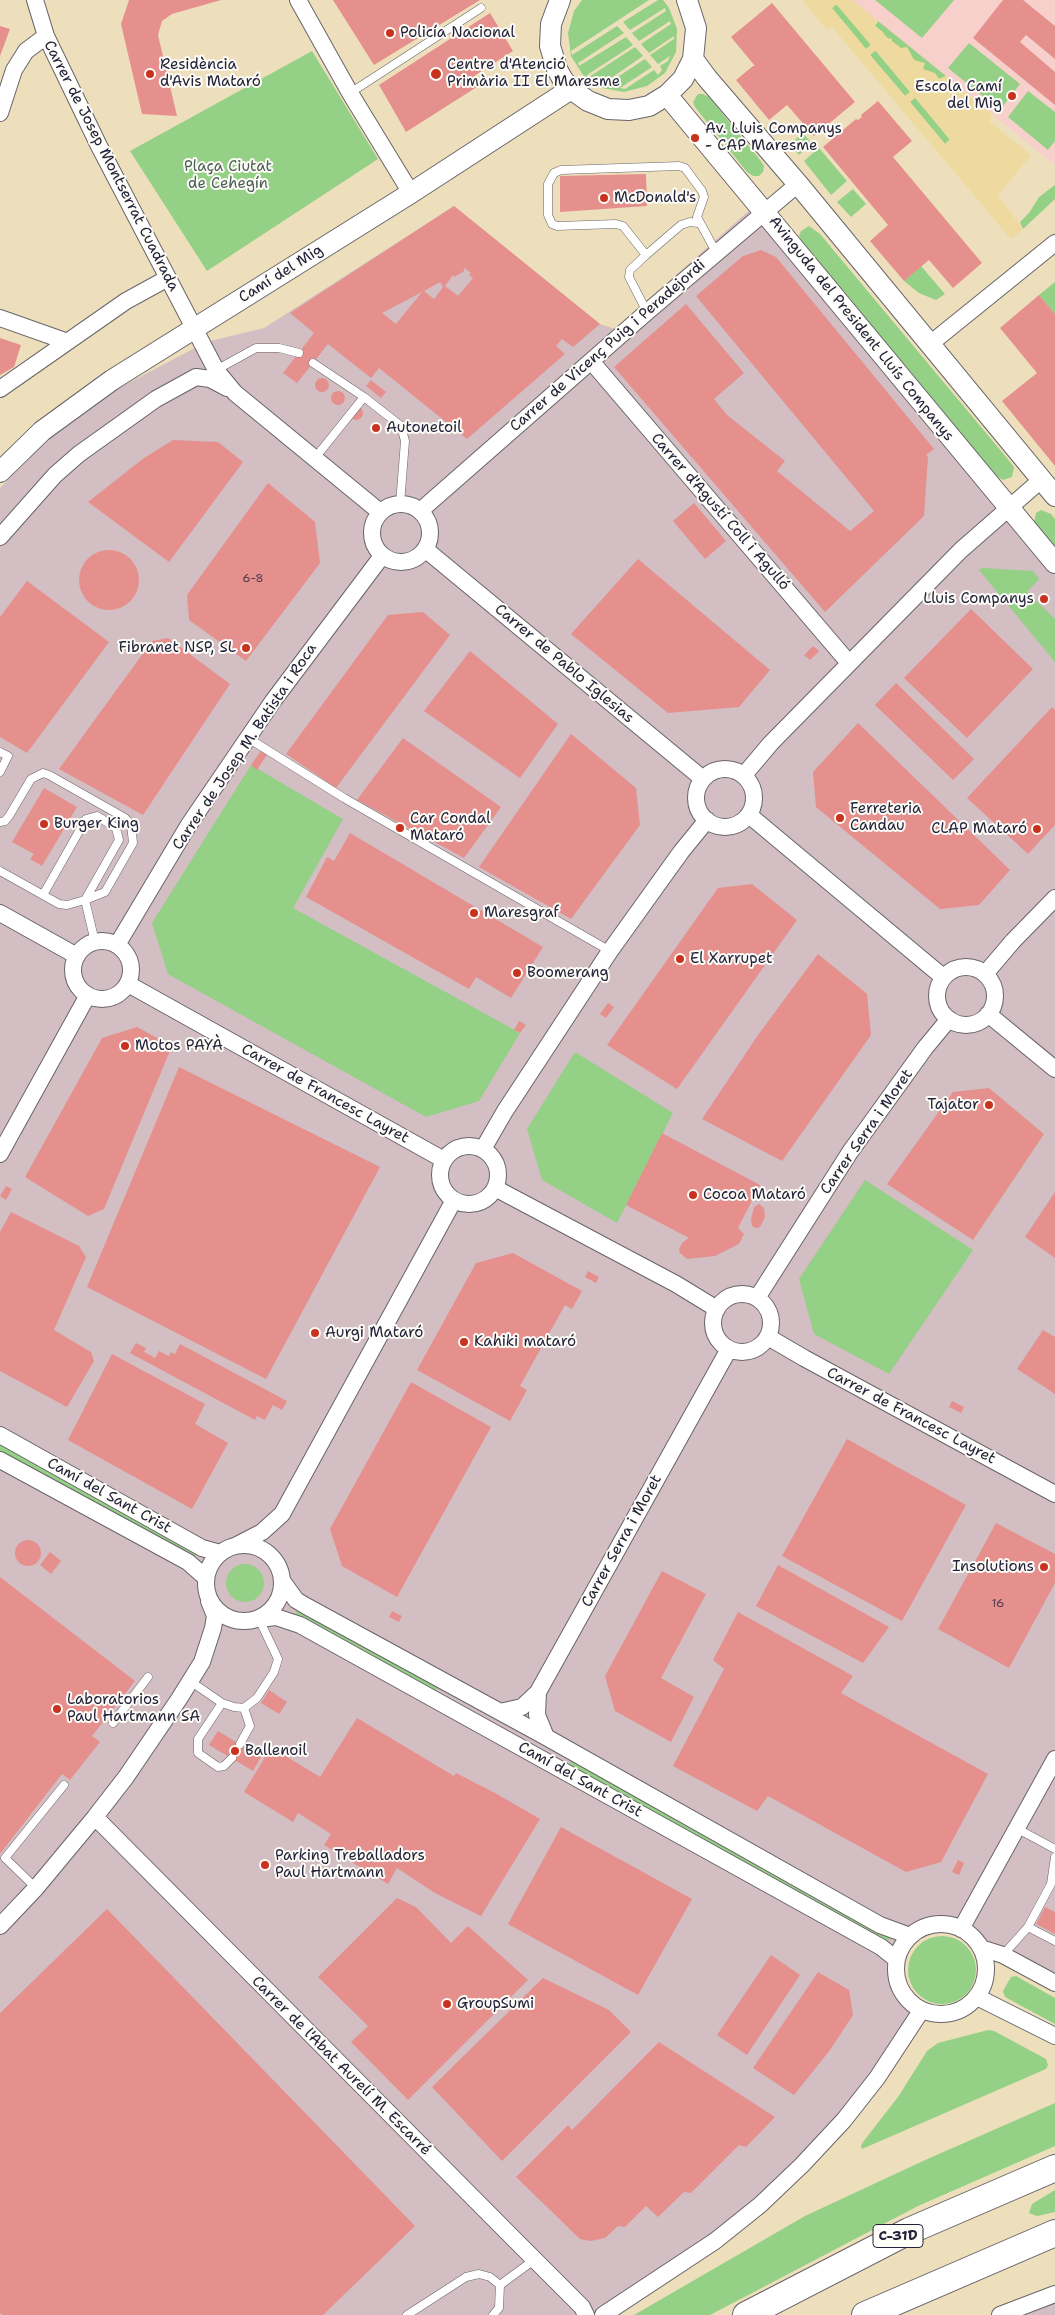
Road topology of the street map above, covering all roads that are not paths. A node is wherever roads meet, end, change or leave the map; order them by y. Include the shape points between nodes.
1 (35, 0) edge
2 (298, 0) edge
3 (686, 0) edge
4 (556, 1) edge
5 (481, 8) dead end
6 (46, 36) junction
7 (693, 59) junction
8 (571, 89) junction
9 (350, 94) junction
10 (667, 95) junction
11 (0, 113) edge
12 (798, 184) junction
13 (411, 193) junction
14 (768, 209) junction
15 (698, 223) junction
16 (1055, 243) edge
17 (716, 252) junction
18 (646, 255) junction
19 (168, 278) junction
20 (647, 312) junction
21 (0, 318) edge
22 (193, 330) junction
23 (65, 341) junction
24 (930, 344) junction
25 (299, 353) dead end
26 (591, 361) junction
27 (313, 363) dead end
28 (216, 370) junction
29 (0, 389) edge
30 (235, 393) junction
31 (364, 397) junction
32 (315, 458) junction
33 (0, 472) edge
34 (1041, 480) junction
35 (1055, 496) edge
36 (400, 504) junction
37 (1008, 508) junction
38 (380, 512) junction
39 (420, 512) junction
40 (0, 537) edge
41 (425, 549) junction
42 (382, 556) junction
43 (1055, 563) edge
44 (849, 663) junction
45 (248, 738) junction
46 (0, 752) edge
47 (0, 772) edge
48 (744, 775) junction
49 (703, 779) junction
50 (749, 815) junction
51 (707, 820) junction
52 (0, 822) edge
53 (0, 870) edge
54 (43, 895) junction
55 (1055, 898) edge
56 (85, 900) junction
57 (0, 913) edge
58 (95, 942) junction
59 (117, 945) junction
60 (610, 951) junction
61 (77, 956) junction
62 (985, 974) junction
63 (944, 977) junction
64 (128, 984) junction
65 (88, 995) junction
66 (988, 1014) junction
67 (949, 1020) junction
68 (1055, 1069) edge
69 (483, 1149) junction
70 (0, 1154) edge
71 (444, 1160) junction
72 (495, 1188) junction
73 (454, 1200) junction
74 (757, 1298) junction
75 (718, 1309) junction
76 (768, 1337) junction
77 (729, 1349) junction
78 (0, 1435) edge
79 (0, 1460) edge
80 (1055, 1494) edge
81 (228, 1549) junction
82 (206, 1578) junction
83 (283, 1582) junction
84 (209, 1600) junction
85 (259, 1619) junction
86 (148, 1677) dead end
87 (190, 1681) junction
88 (538, 1692) junction
89 (222, 1702) junction
90 (244, 1708) junction
91 (500, 1712) junction
92 (113, 1723) dead end
93 (546, 1737) junction
94 (240, 1744) dead end
95 (232, 1758) dead end
96 (1055, 1759) edge
97 (64, 1786) dead end
98 (95, 1817) junction
99 (1016, 1828) junction
100 (1055, 1849) edge
101 (1055, 1857) edge
102 (3, 1861) edge
103 (36, 1888) junction
104 (0, 1926) edge
105 (1028, 1927) junction
106 (961, 1929) junction
107 (910, 1936) junction
108 (1053, 1937) edge
109 (981, 1948) junction
110 (1003, 1955) junction
111 (896, 1960) junction
112 (1055, 1983) edge
113 (977, 1997) junction
114 (921, 2011) junction
115 (1055, 2036) edge
116 (1055, 2168) edge
117 (1055, 2233) edge
118 (534, 2260) junction
119 (500, 2285) junction
120 (1055, 2294) edge
121 (407, 2315) edge
122 (493, 2315) edge
123 (586, 2315) edge
124 (603, 2315) edge
125 (746, 2315) edge
126 (864, 2315) edge
127 (1000, 2315) edge

1 - 6 street, Carrer de Josep Montserrat Cuadrada
2 - 9 street
3 - 7 street via 696,28
4 - 8 street via 550,46 557,69
5 - 9 lane
6 - 11 street via 26,51 14,70
6 - 19 street, Carrer de Josep Montserrat Cuadrada via 98,146
7 - 10 street via 683,79
7 - 12 street
8 - 10 street via 608,109 629,110 649,106
8 - 13 street, Camí del Mig
9 - 13 street
10 - 14 street, Avinguda del President Lluís Companys
12 - 14 street, Carrer de Vicenç Puig i Peradejordi
12 - 24 street
13 - 22 street, Camí del Mig
14 - 17 street, Carrer de Vicenç Puig i Peradejordi
14 - 37 street, Avinguda del President Lluís Companys
15 - 17 lane
15 - 18 lane via 681,225
15 - 18 lane via 698,211 704,197 684,168 679,166 562,170 554,173 548,184 548,215 552,224 623,226
16 - 24 street
17 - 20 street, Carrer de Vicenç Puig i Peradejordi
18 - 20 lane via 630,270 629,277
19 - 22 street, Carrer de Josep Montserrat Cuadrada
19 - 23 street
20 - 26 street, Carrer de Vicenç Puig i Peradejordi
21 - 23 street
22 - 28 street
22 - 33 street, Camí del Mig via 78,403 42,431
23 - 29 street
24 - 34 street
25 - 28 lane via 279,348 256,348
26 - 39 street, Carrer de Vicenç Puig i Peradejordi
26 - 44 street, Carrer d'Agustí Coll i Agulló
27 - 31 lane
28 - 30 street
30 - 32 street
30 - 40 street via 210,379 196,377 173,388 79,454 55,475
31 - 32 lane
31 - 36 lane via 401,426 405,441
32 - 38 street
34 - 35 street
34 - 37 street
36 - 38 street
36 - 39 street
37 - 43 street, Avinguda del President Lluís Companys
37 - 44 street via 961,550
38 - 42 street via 374,520 372,539
39 - 41 street via 430,533
41 - 42 street via 405,562
41 - 49 street, Carrer de Pablo Iglesias
42 - 45 street, Carrer de Josep M. Batista i Roca
44 - 48 street
45 - 59 street, Carrer de Josep M. Batista i Roca via 188,826
45 - 60 lane via 344,798
46 - 47 lane via 8,756
48 - 49 street via 718,770
48 - 50 street via 750,782 754,799
49 - 51 street via 698,787 697,805
50 - 51 street via 740,823 729,826 717,826
50 - 63 street
51 - 60 street
52 - 56 lane via 9,816 31,779 43,773 125,818 131,824 134,842 106,892
53 - 54 lane
54 - 56 lane via 67,905
54 - 56 lane via 86,820 97,816 116,828 119,840
55 - 62 street
56 - 58 lane
57 - 61 street
58 - 59 street
58 - 61 street
59 - 64 street via 130,962
60 - 69 street
61 - 65 street via 74,978
62 - 63 street via 968,967 950,971
62 - 66 street via 991,981 995,998
63 - 67 street via 937,995 938,1004
64 - 65 street via 115,996 97,998
64 - 71 street, Carrer de Francesc Layret
65 - 70 street
66 - 67 street via 970,1025
66 - 68 street
67 - 74 street, Carrer Serra i Moret via 850,1152
69 - 71 street via 461,1147
69 - 72 street via 495,1162 498,1171
71 - 73 street via 441,1182
72 - 73 street via 481,1201 463,1203
72 - 75 street
73 - 81 street via 282,1514 262,1532
74 - 75 street via 740,1294 723,1302
74 - 76 street via 771,1315
75 - 77 street via 714,1318 716,1336
76 - 77 street via 751,1351
76 - 80 street, Carrer de Francesc Layret
77 - 88 street, Carrer Serra i Moret
78 - 81 street, Camí del Sant Crist via 202,1548
79 - 82 street, Camí del Sant Crist via 188,1562
81 - 82 street via 213,1560
81 - 83 street via 253,1546 270,1554 281,1571
82 - 84 street
83 - 85 street via 282,1594 276,1604
83 - 91 street, Camí del Sant Crist via 296,1600
84 - 85 street via 216,1610 234,1621
84 - 87 street via 215,1616 213,1628 202,1662
85 - 90 lane via 278,1659 274,1672 257,1698
85 - 111 street, Camí del Sant Crist via 286,1619 300,1625 881,1947
86 - 92 lane
87 - 89 lane
87 - 98 street via 126,1777
88 - 91 street via 522,1707
88 - 93 street, Carrer Serra i Moret via 537,1715
89 - 90 lane
89 - 95 lane via 198,1739 198,1753 218,1767
90 - 94 lane via 250,1726
91 - 93 street, Camí del Sant Crist
93 - 107 street, Camí del Sant Crist via 880,1925
96 - 99 street
97 - 102 lane
98 - 103 street
98 - 118 street, Carrer de l'Abat Aurelí M. Escarré
99 - 100 lane
99 - 106 street
101 - 105 lane via 1051,1884
102 - 103 lane
103 - 104 street
105 - 108 lane
105 - 110 lane
106 - 107 street via 950,1925 931,1925
106 - 109 street
107 - 111 street
109 - 110 street
109 - 113 street via 986,1973
110 - 112 street
111 - 114 street via 897,1982 908,2000
113 - 114 street via 968,2006 951,2013
113 - 115 street
114 - 124 street via 877,2078 802,2165 715,2241
116 - 125 highway, C-31D via 909,2231
117 - 126 highway
118 - 119 lane
118 - 123 street, Carrer de l'Abat Aurelí M. Escarré via 582,2307
119 - 121 lane via 479,2274 466,2277
119 - 122 lane via 499,2308
120 - 127 street

